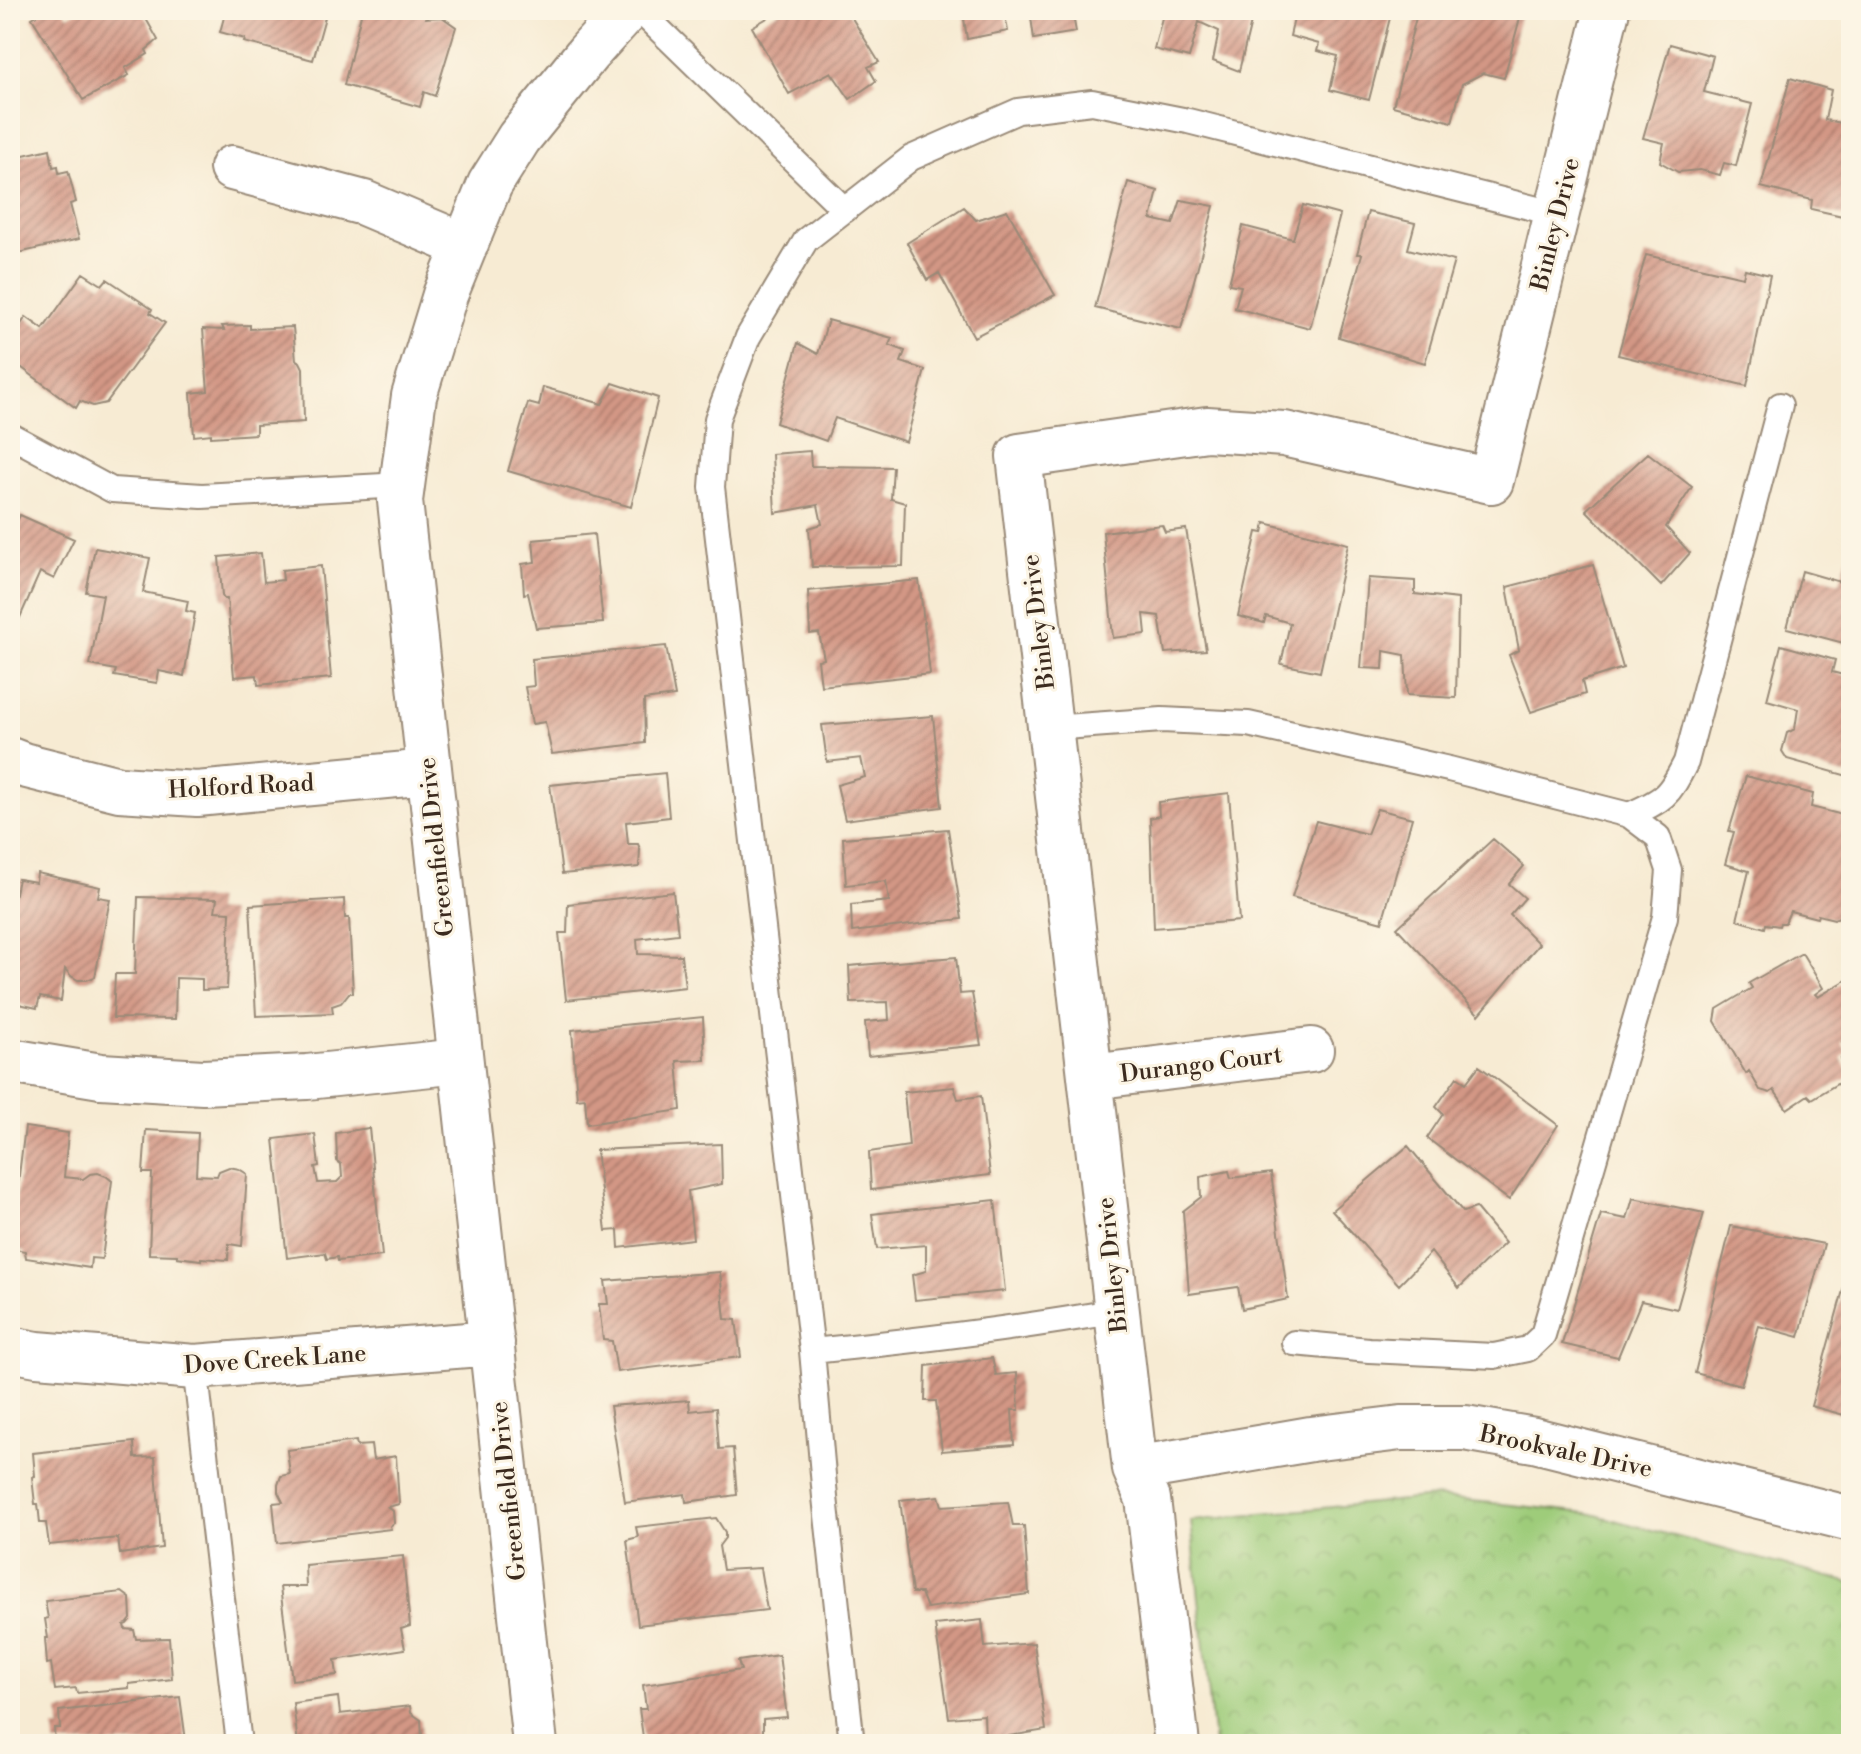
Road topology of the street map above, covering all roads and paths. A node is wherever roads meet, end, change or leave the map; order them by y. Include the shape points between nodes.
1 (627, 10) edge
2 (639, 10) edge
3 (1607, 10) edge
4 (232, 168) dead end
5 (845, 210) junction
6 (1557, 214) junction
7 (463, 245) junction
8 (1780, 405) dead end
9 (10, 435) edge
10 (402, 485) junction
11 (1050, 728) junction
12 (10, 760) edge
13 (428, 772) junction
14 (1629, 815) junction
15 (1311, 1050) dead end
16 (10, 1061) edge
17 (460, 1061) junction
18 (1091, 1077) junction
19 (1117, 1311) junction
20 (492, 1343) junction
21 (1294, 1343) dead end
22 (10, 1349) edge
23 (812, 1351) junction
24 (195, 1367) junction
25 (1135, 1469) junction
26 (1851, 1519) edge
27 (239, 1744) edge
28 (535, 1744) edge
29 (852, 1744) edge
30 (1177, 1744) edge

1 - 7 street, Greenfield Drive via 519,138 490,184
2 - 5 lane
3 - 6 street, Binley Drive
4 - 7 street via 364,203
5 - 6 lane via 911,158 1004,116 1092,102 1188,121
5 - 23 lane via 806,240 748,337 717,419 712,487
6 - 11 street, Binley Drive via 1491,481 1284,434 1207,429 1019,456
7 - 10 street, Greenfield Drive via 414,396
8 - 14 lane via 1686,762 1672,790
9 - 10 lane via 112,490 202,496
10 - 13 street, Greenfield Drive
11 - 14 lane via 1162,720 1248,724
11 - 18 street, Binley Drive
12 - 13 street, Holford Road via 119,789 197,794
13 - 17 street, Greenfield Drive
14 - 21 lane via 1658,837 1669,870 1665,917 1543,1335 1528,1349 1494,1356
15 - 18 street, Durango Court
16 - 17 street via 101,1076 203,1082
17 - 20 street, Greenfield Drive
18 - 19 street, Binley Drive
19 - 23 lane via 935,1339
19 - 25 street, Binley Drive
20 - 24 street, Dove Creek Lane
20 - 28 street, Greenfield Drive
22 - 24 street, Dove Creek Lane
23 - 29 lane
24 - 27 lane
25 - 26 street, Brookvale Drive via 1401,1428 1465,1428 1534,1440
25 - 30 street, Binley Drive via 1148,1499

